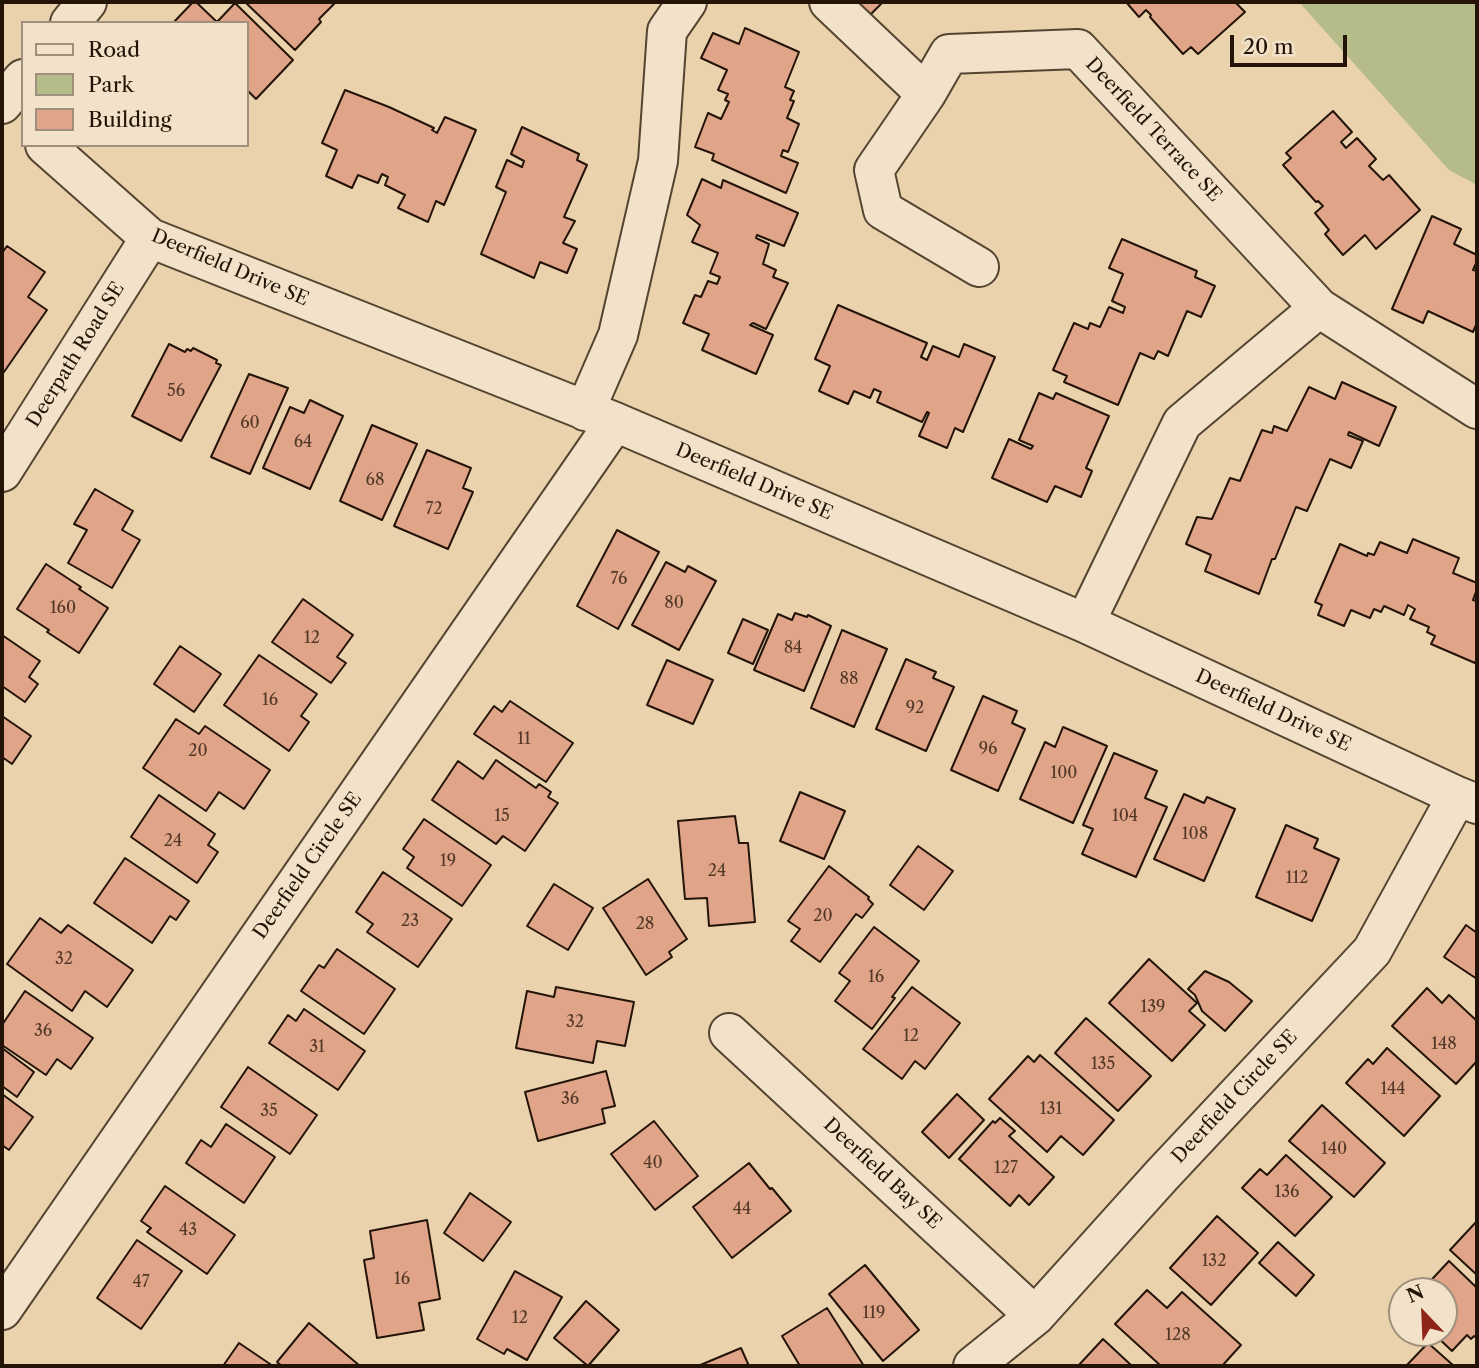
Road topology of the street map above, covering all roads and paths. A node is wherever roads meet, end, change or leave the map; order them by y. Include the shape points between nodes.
1 (87, 2) edge
2 (687, 2) edge
3 (829, 2) edge
4 (72, 21) edge
5 (21, 82) edge
6 (926, 94) junction
7 (2, 106) edge
8 (21, 124) edge
9 (47, 147) edge
10 (150, 237) junction
11 (979, 267) dead end
12 (1320, 308) junction
13 (1477, 409) edge
14 (600, 416) junction
15 (2, 472) edge
16 (1085, 623) junction
17 (1467, 800) edge
18 (729, 1032) dead end
19 (2, 1311) edge
20 (1035, 1316) junction
21 (973, 1366) edge

1 - 4 street
2 - 14 street via 667,31 658,161
3 - 6 street
5 - 7 street
6 - 11 street, Deerfield Terrace SE via 874,170 883,210
6 - 12 street, Deerfield Terrace SE via 949,54 1078,49
7 - 8 street
9 - 10 street, Deerfield Drive SE
10 - 14 street, Deerfield Drive SE
10 - 15 street, Deerpath Road SE
12 - 13 street, Deerfield Terrace SE
12 - 16 street via 1181,424
14 - 16 street, Deerfield Drive SE
14 - 19 street, Deerfield Circle SE
16 - 17 street, Deerfield Drive SE
17 - 20 street, Deerfield Circle SE via 1372,951
18 - 20 street, Deerfield Bay SE
20 - 21 street, Deerfield Circle SE

